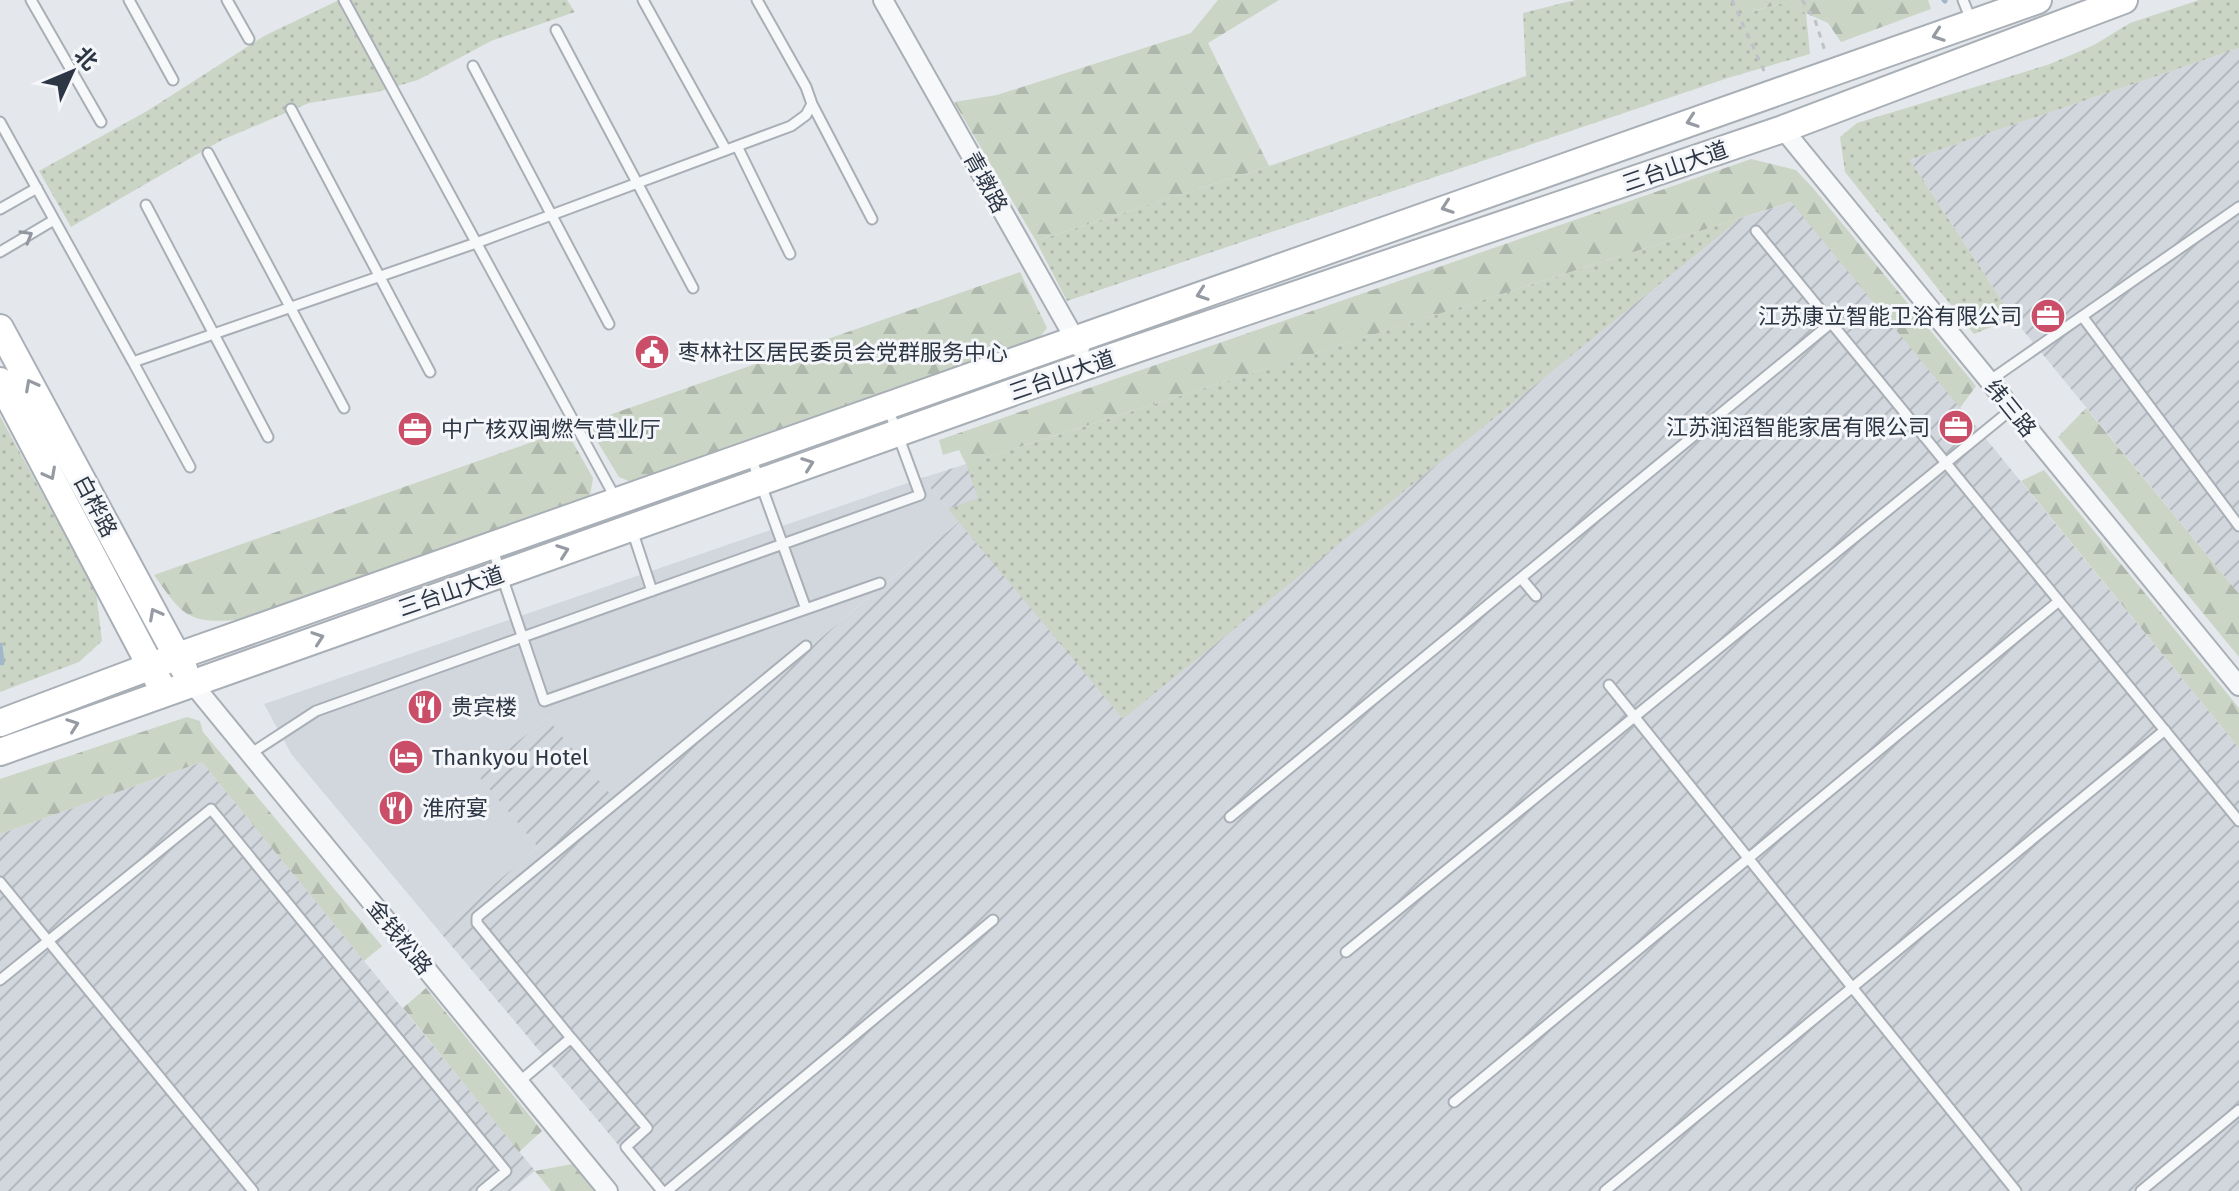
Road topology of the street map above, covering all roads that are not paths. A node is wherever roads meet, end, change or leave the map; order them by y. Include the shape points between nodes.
1 (31, 0) edge
2 (129, 0) edge
3 (227, 0) edge
4 (344, 0) edge
5 (643, 0) edge
6 (757, 0) edge
7 (883, 0) edge
8 (2038, 0) edge
9 (2124, 0) edge
10 (1968, 11) edge
11 (556, 30) dead end
12 (249, 39) dead end
13 (473, 66) dead end
14 (173, 80) dead end
15 (812, 104) junction
16 (291, 109) dead end
17 (0, 122) edge
18 (101, 122) dead end
19 (1783, 129) junction
20 (737, 146) junction
21 (726, 150) junction
22 (208, 153) dead end
23 (637, 183) junction
24 (37, 188) junction
25 (146, 205) dead end
26 (2239, 207) edge
27 (0, 209) edge
28 (551, 215) junction
29 (872, 219) dead end
30 (54, 220) junction
31 (1756, 231) dead end
32 (476, 243) junction
33 (0, 252) edge
34 (790, 254) dead end
35 (379, 276) junction
36 (693, 288) dead end
37 (290, 307) junction
38 (2082, 316) junction
39 (1831, 323) junction
40 (609, 324) dead end
41 (0, 328) edge
42 (214, 334) junction
43 (1075, 339) junction
44 (133, 362) junction
45 (1089, 365) junction
46 (430, 372) dead end
47 (0, 381) edge
48 (1989, 381) junction
49 (887, 405) junction
50 (344, 408) dead end
51 (2012, 409) junction
52 (897, 433) junction
53 (268, 437) dead end
54 (750, 454) junction
55 (1944, 461) junction
56 (190, 467) dead end
57 (760, 482) junction
58 (617, 501) junction
59 (2239, 526) edge
60 (631, 527) junction
61 (783, 544) junction
62 (492, 545) junction
63 (501, 573) junction
64 (1521, 578) junction
65 (880, 583) dead end
66 (652, 591) junction
67 (1536, 596) dead end
68 (2059, 601) junction
69 (806, 609) junction
70 (524, 637) junction
71 (806, 646) dead end
72 (178, 656) junction
73 (151, 667) junction
74 (192, 683) junction
75 (1609, 685) dead end
76 (2239, 686) edge
77 (164, 693) junction
78 (1634, 716) junction
79 (0, 723) edge
80 (2165, 730) junction
81 (0, 752) edge
82 (250, 754) junction
83 (1230, 817) dead end
84 (2239, 821) edge
85 (1748, 858) junction
86 (0, 882) edge
87 (993, 920) dead end
88 (48, 941) junction
89 (1346, 952) dead end
90 (0, 980) edge
91 (1853, 987) junction
92 (571, 1038) junction
93 (519, 1082) junction
94 (1454, 1102) dead end
95 (2239, 1110) edge
96 (253, 1191) edge
97 (482, 1191) edge
98 (608, 1191) edge
99 (664, 1191) edge
100 (1605, 1191) edge
101 (2016, 1191) edge
102 (2141, 1191) edge

1 - 18 lane
2 - 14 lane
3 - 12 lane
4 - 32 lane
5 - 21 lane
6 - 15 lane
7 - 43 street, 青墩路
8 - 10 main road, 三台山大道
9 - 19 main road, 三台山大道
10 -> 43 main road, 三台山大道 via 1831,72
11 - 23 lane
13 - 28 lane
15 - 20 lane via 791,126
15 - 29 lane
16 - 35 lane
17 - 24 lane
19 - 45 main road, 三台山大道
19 - 48 street, 纬三路
20 - 21 lane
20 - 34 lane
21 - 23 lane
22 - 37 lane
23 - 28 lane
23 - 36 lane
24 - 27 lane
24 - 30 lane
25 - 42 lane
26 - 38 lane
28 - 32 lane
28 - 40 lane
33 -> 30 lane
30 - 44 lane
31 - 39 lane
32 - 35 lane
32 - 58 lane
35 - 37 lane
35 - 46 lane
37 - 42 lane
37 - 50 lane
38 - 48 lane
38 - 59 lane
39 - 55 lane
39 - 64 lane
72 -> 41 main road, 白桦路
42 - 44 lane
42 - 53 lane
43 - 45 street, 青墩路
43 - 49 main road, 三台山大道
44 - 56 lane
45 - 52 main road, 三台山大道
47 -> 73 main road, 白桦路
48 - 51 street, 纬三路
49 - 52 lane
49 - 54 main road, 三台山大道
51 - 55 lane
51 - 76 street, 纬三路
57 -> 52 main road, 三台山大道
52 - 61 lane via 920,495
54 - 57 lane
54 - 58 main road, 三台山大道
55 - 68 lane
55 - 78 lane
57 - 60 main road, 三台山大道
57 - 61 lane
58 - 60 lane
58 - 62 main road, 三台山大道
63 -> 60 main road, 三台山大道
60 - 66 lane
61 - 66 lane
61 - 69 lane
62 - 63 lane
62 - 72 main road, 三台山大道
63 - 70 lane
74 -> 63 main road, 三台山大道
64 - 67 lane
64 - 83 lane
65 - 69 lane
66 - 70 lane
68 - 80 lane
68 - 85 lane
69 - 70 lane via 544,701
70 - 82 lane via 316,711
71 - 92 lane via 477,917
72 - 73 main road, 三台山大道
72 - 74 main road, 白桦路
73 - 77 main road, 白桦路
73 - 79 main road, 三台山大道
74 - 77 main road, 三台山大道
74 - 82 street, 金钱松路
75 - 78 lane
81 -> 77 main road, 三台山大道
78 - 85 lane
78 - 89 lane
80 - 84 lane
80 - 91 lane
82 - 93 street, 金钱松路
85 - 91 lane
85 - 94 lane
86 - 88 lane
87 - 99 lane
88 - 90 lane
88 - 96 lane
88 - 97 lane via 211,809 506,1171
91 - 100 lane
91 - 101 lane
92 - 93 lane
92 - 99 lane via 647,1128 626,1147
93 - 98 street, 金钱松路
95 - 102 lane

